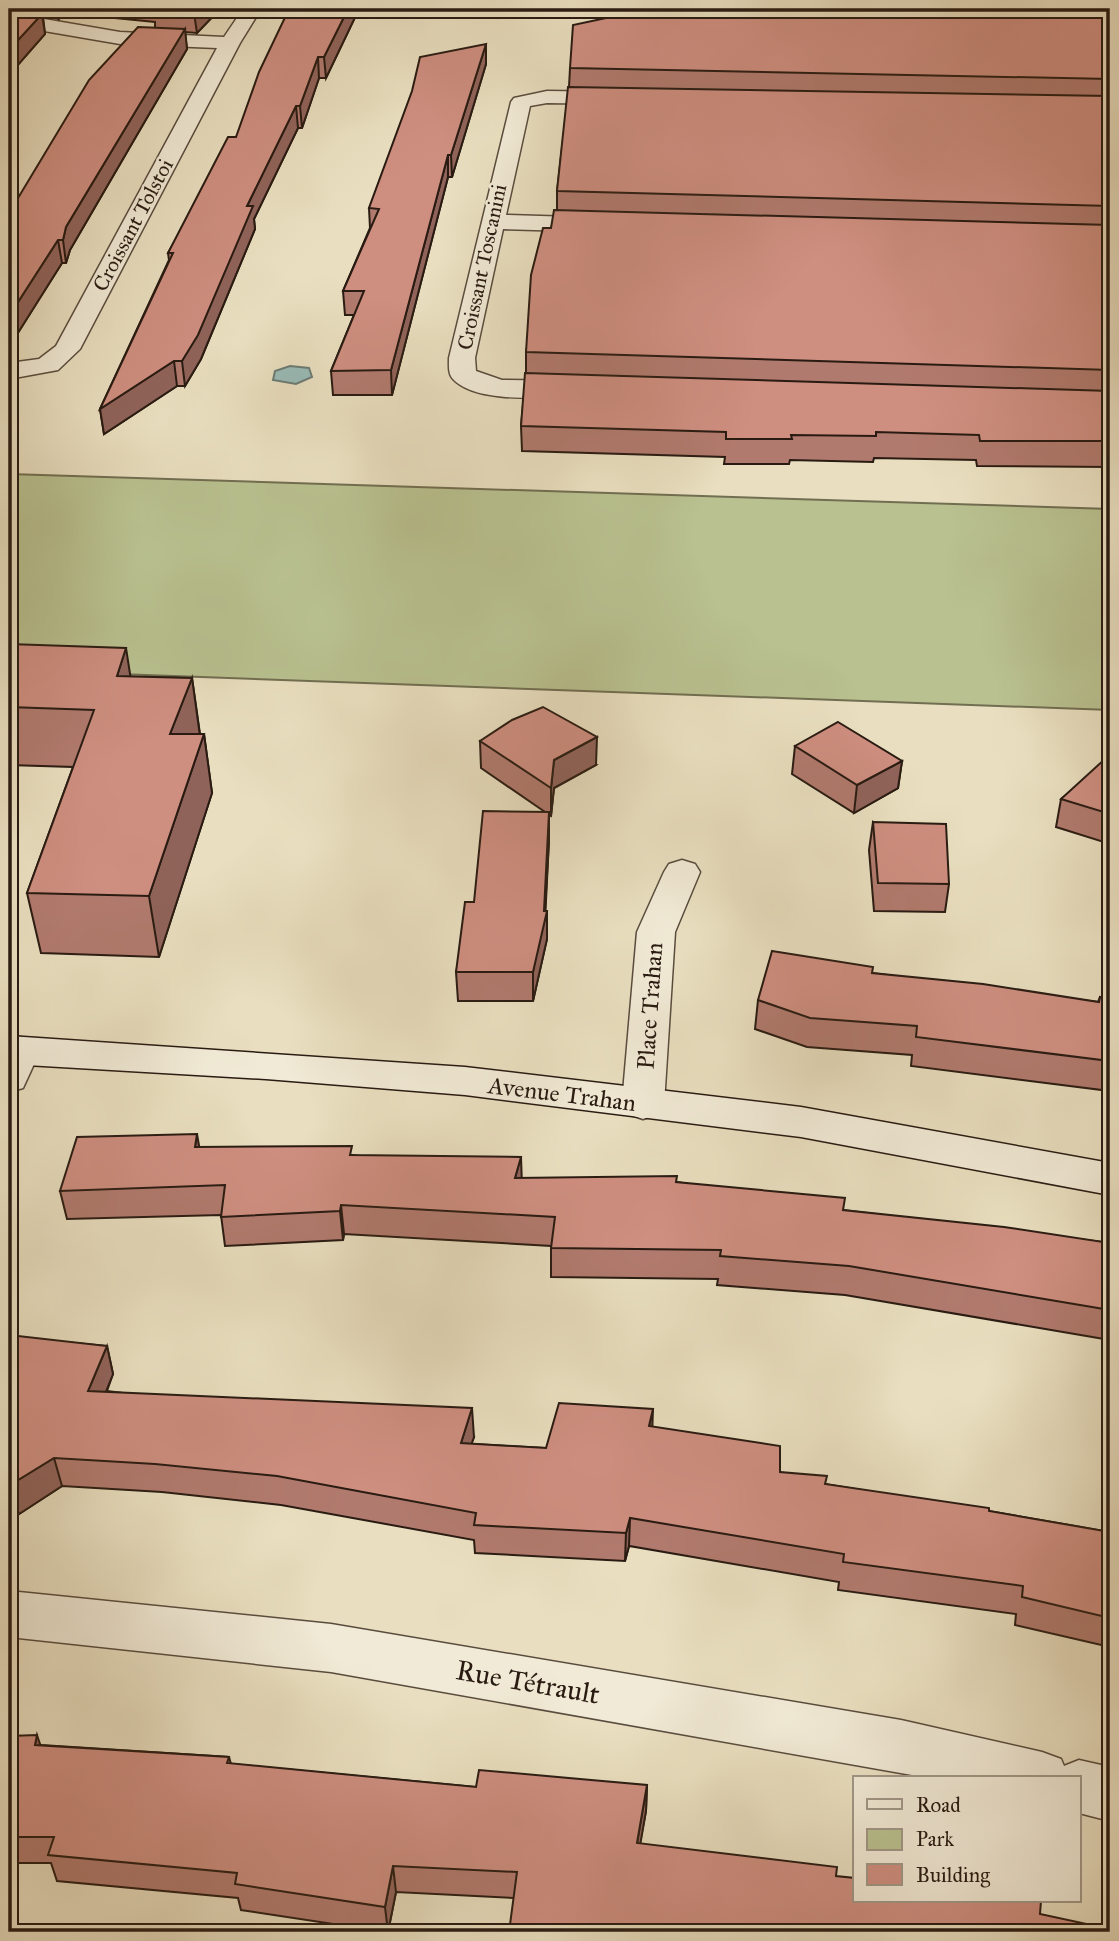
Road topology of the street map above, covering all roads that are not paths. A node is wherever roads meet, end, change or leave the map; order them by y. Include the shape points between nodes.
1 (252, 9) edge
2 (9, 19) edge
3 (230, 43) junction
4 (642, 99) edge
5 (492, 222) junction
6 (625, 225) edge
7 (9, 371) edge
8 (597, 390) edge
9 (682, 872) dead end
10 (12, 1060) edge
11 (643, 1104) junction
12 (1110, 1179) edge
13 (9, 1614) edge
14 (1033, 1776) edge
15 (1080, 1787) edge
16 (1110, 1794) edge

1 - 3 street, Croissant Tolstoi
2 - 3 street via 120,38
3 - 7 street, Croissant Tolstoi via 67,349 40,368
4 - 5 street, Croissant Toscanini via 547,97 521,102
5 - 6 street
5 - 8 street, Croissant Toscanini via 462,358 463,374 498,386
9 - 11 street, Place Trahan via 656,932
10 - 11 street, Avenue Trahan via 465,1082
11 - 12 street, Avenue Trahan via 801,1122
13 - 14 street, Rue Tétrault via 331,1648 901,1746
15 - 16 street

